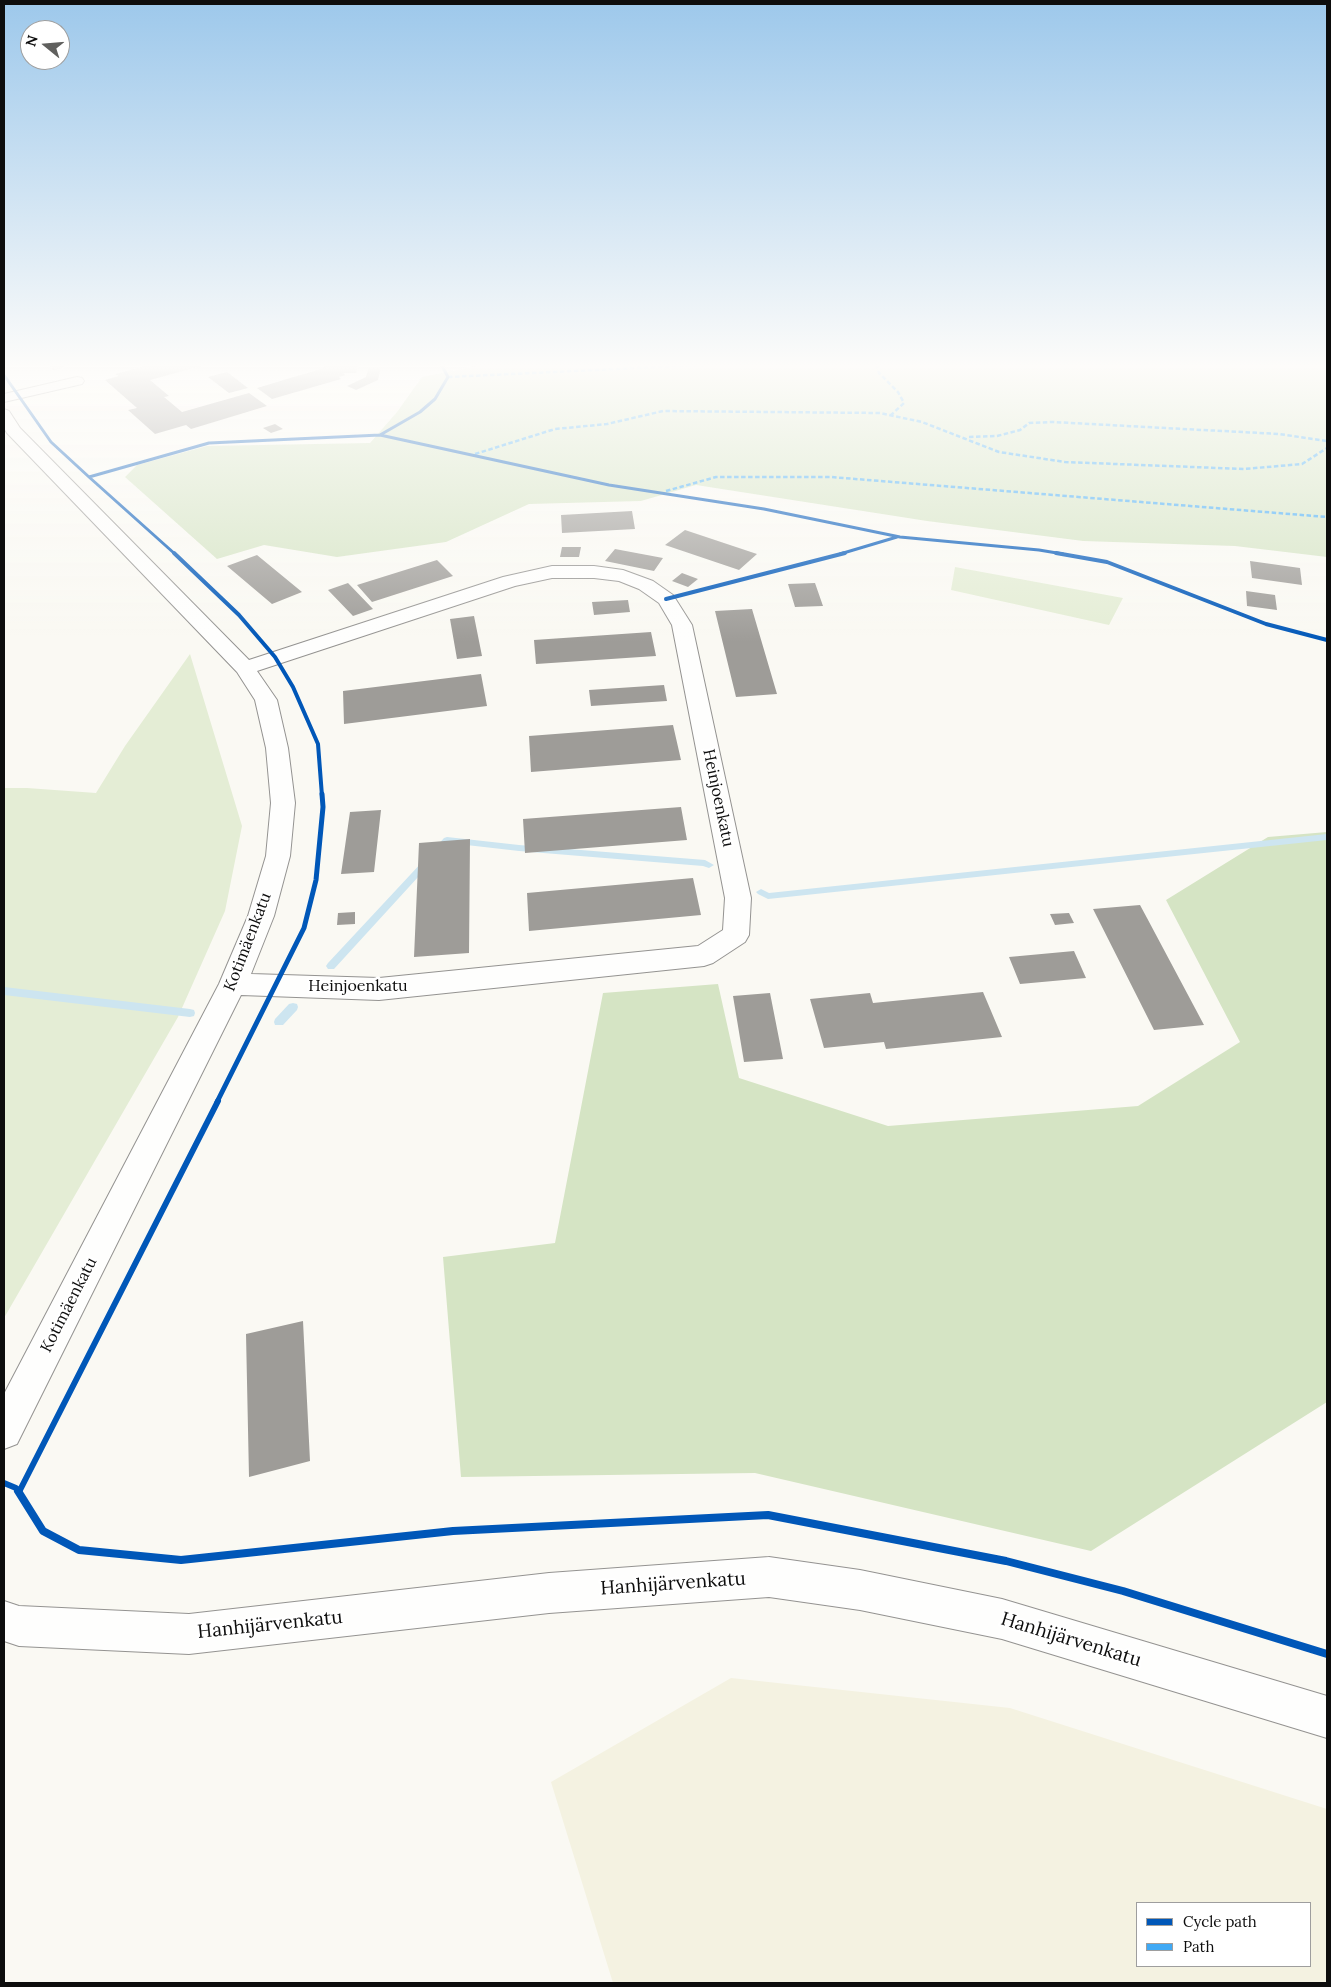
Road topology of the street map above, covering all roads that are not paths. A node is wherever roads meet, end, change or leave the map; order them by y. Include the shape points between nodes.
1 (38, 457) edge
2 (245, 668) junction
3 (233, 984) junction
4 (4, 1431) edge
5 (4, 1621) edge
6 (1327, 1717) edge

1 - 2 street, Kotimäenkatu
2 - 3 street, Kotimäenkatu via 266,700 277,748 283,803 278,856 261,916
2 - 3 street, Heinjoenkatu via 518,579 552,572 594,572 623,576 646,585 666,599 682,625 738,898 736,935 704,956 379,989
3 - 4 street, Kotimäenkatu
5 - 6 street, Hanhijärvenkatu via 19,1626 189,1634 549,1593 769,1577 860,1590 1002,1619

